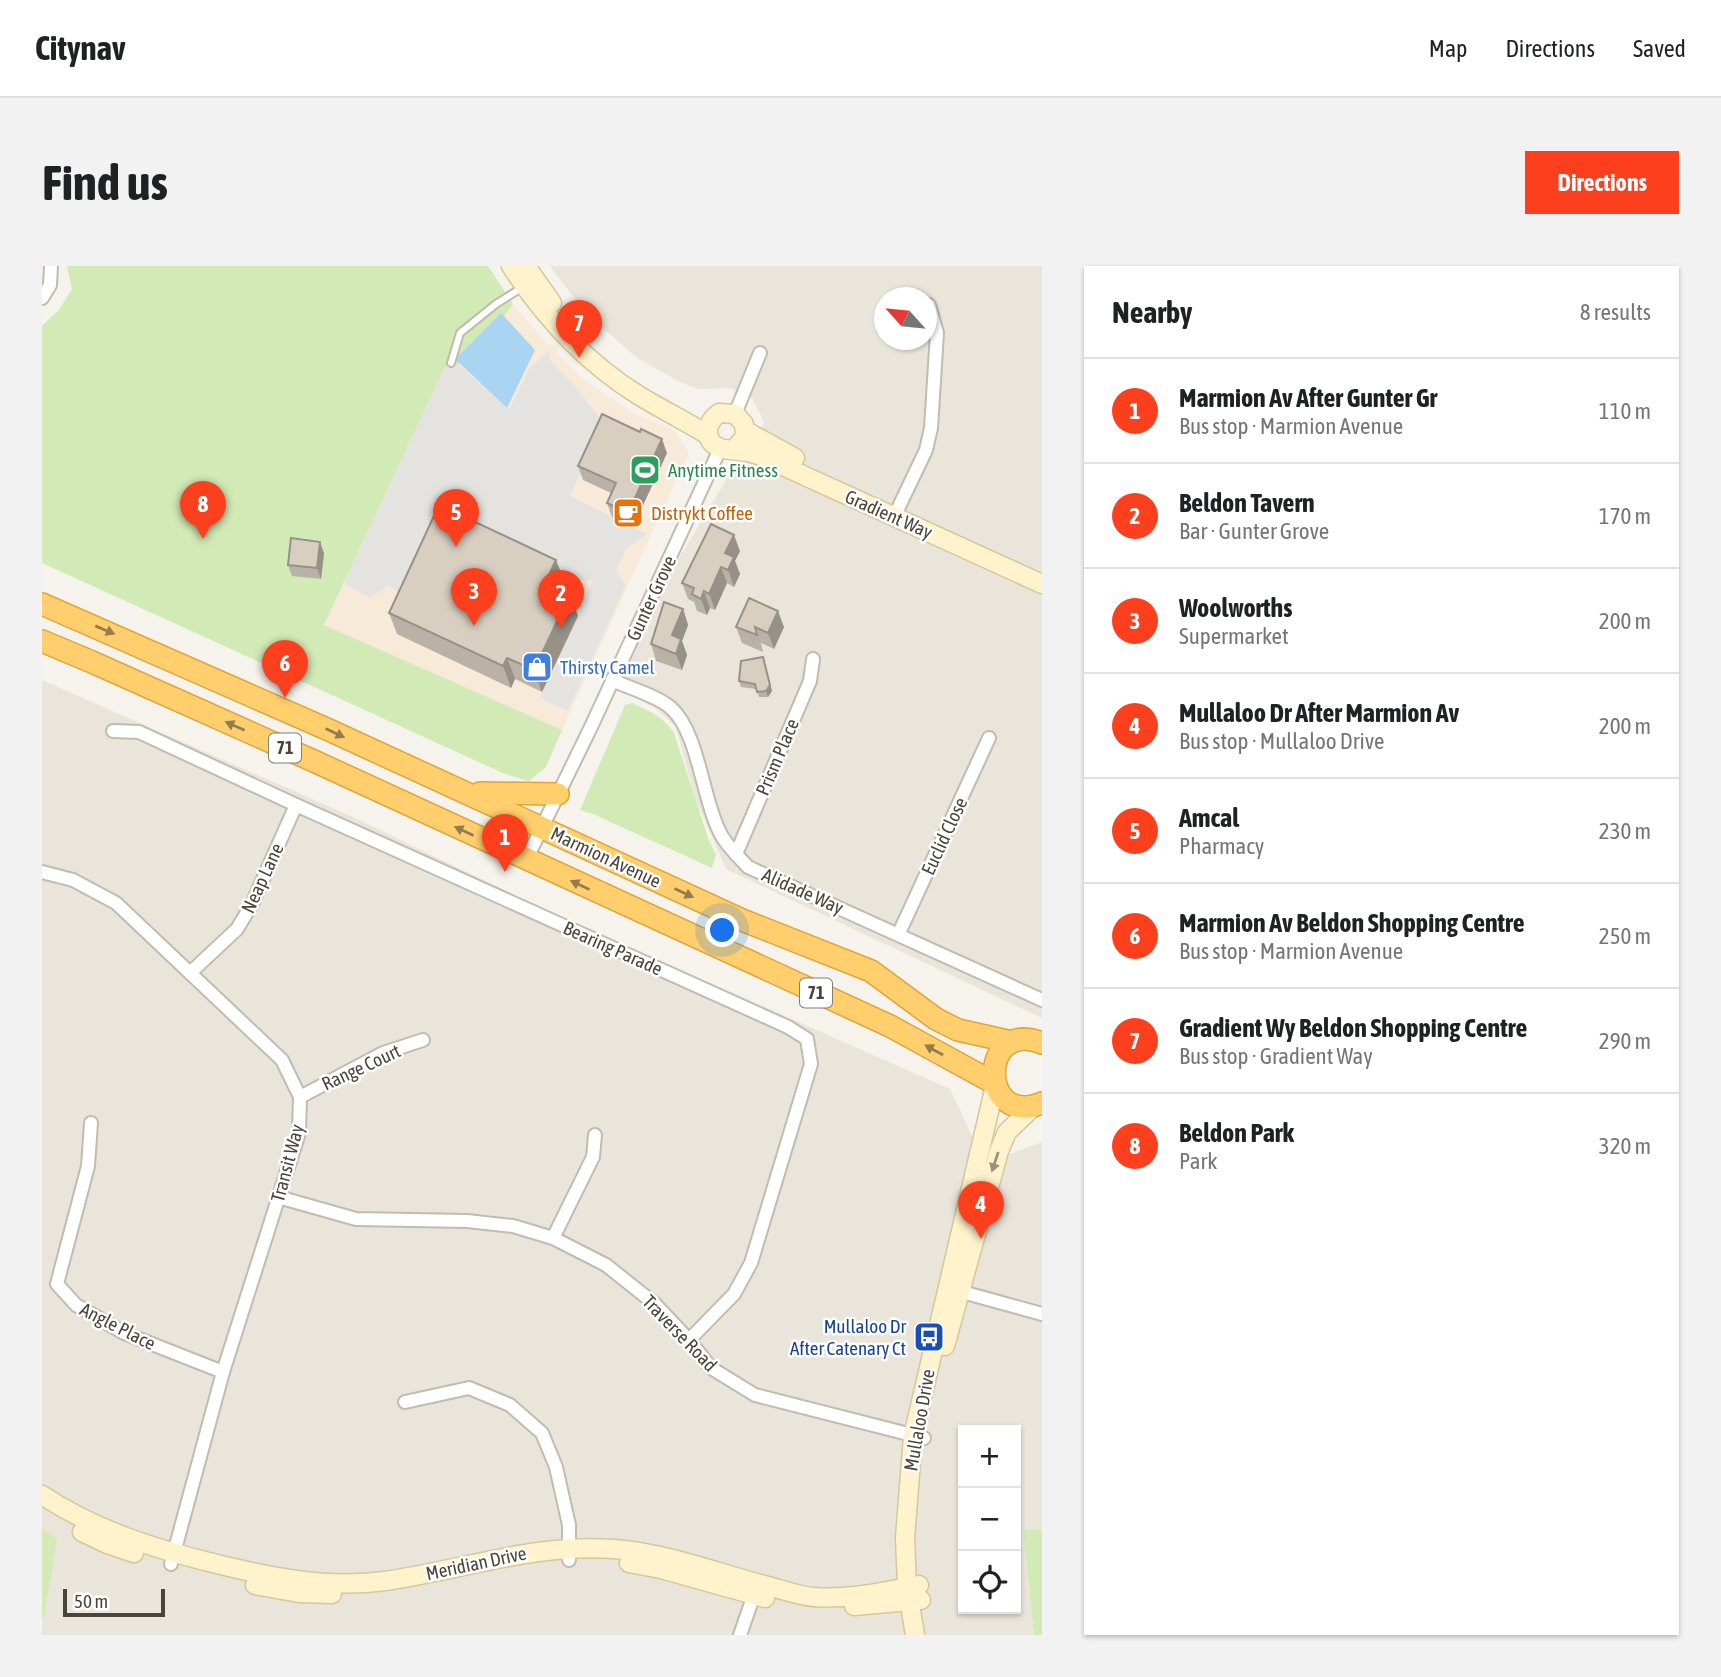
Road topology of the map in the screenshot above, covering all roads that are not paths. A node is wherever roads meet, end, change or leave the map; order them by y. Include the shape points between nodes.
1 (51, 266) edge
2 (511, 266) edge
3 (526, 266) edge
4 (524, 286) junction
5 (42, 298) edge
6 (936, 350) edge
7 (760, 353) dead end
8 (451, 363) dead end
9 (735, 414) junction
10 (716, 415) junction
11 (746, 431) junction
12 (721, 444) junction
13 (897, 511) junction
14 (1042, 571) edge
15 (1042, 584) edge
16 (42, 604) edge
17 (42, 641) edge
18 (42, 650) edge
19 (813, 659) dead end
20 (92, 662) junction
21 (612, 680) junction
22 (113, 731) dead end
23 (989, 738) dead end
24 (467, 792) junction
25 (558, 794) junction
26 (296, 805) junction
27 (542, 827) junction
28 (736, 854) junction
29 (526, 860) junction
30 (42, 872) edge
31 (899, 933) junction
32 (190, 974) junction
33 (1042, 1000) edge
34 (423, 1040) dead end
35 (1012, 1042) junction
36 (1042, 1043) edge
37 (995, 1084) junction
38 (300, 1097) junction
39 (1039, 1105) edge
40 (91, 1123) dead end
41 (594, 1135) dead end
42 (278, 1197) junction
43 (553, 1238) junction
44 (953, 1290) junction
45 (1042, 1314) edge
46 (689, 1340) junction
47 (223, 1372) junction
48 (405, 1402) dead end
49 (919, 1437) junction
50 (42, 1495) edge
51 (42, 1510) edge
52 (569, 1554) junction
53 (172, 1558) junction
54 (756, 1589) junction
55 (914, 1593) junction
56 (740, 1635) edge
57 (915, 1635) edge
58 (927, 1635) edge

1 - 5 street via 50,285
2 - 4 street, Gradient Way
3 - 10 street via 572,325 624,371 681,407
4 - 8 lane via 460,333
4 - 12 street, Gradient Way via 585,354 637,394
6 - 13 street via 926,450
7 - 9 street
9 - 10 street
9 - 11 street
10 - 12 street via 709,424
11 - 12 street via 741,443
11 - 13 street, Gradient Way
12 - 13 street, Gradient Way
12 - 21 street, Gunter Grove
13 - 14 street, Gradient Way
13 - 15 street, Gradient Way
16 -> 24 highway, Marmion Avenue / 71
17 - 20 highway, Marmion Avenue / 71
18 - 20 highway via 80,664
19 - 28 street, Prism Place via 810,681
29 -> 20 highway, Marmion Avenue / 71
21 - 25 street, Gunter Grove
21 - 28 street, Alidade Way via 669,706 679,717 723,837
22 - 26 street, Bearing Parade via 139,732
23 - 31 street, Euclid Close
24 - 25 highway
24 - 27 highway, Marmion Avenue / 71
25 - 27 street, Gunter Grove
26 - 32 street, Neap Lane via 237,929
26 - 46 street, Bearing Parade via 807,1039 811,1064 751,1263 734,1294
27 - 29 street, Gunter Grove
27 -> 35 highway, Marmion Avenue / 71 via 742,920 871,971 958,1030
28 - 31 street, Alidade Way via 748,867
37 -> 29 highway, Marmion Avenue / 71 via 890,1026
30 - 32 street, Transit Way via 73,880 116,903
31 - 33 street, Alidade Way
32 - 38 street, Transit Way via 282,1060
34 - 38 street, Range Court via 383,1053
35 - 36 highway, 71
35 - 37 highway via 996,1059
37 - 39 highway, 71 via 1014,1105
37 - 44 street, Mullaloo Drive
38 - 42 street, Transit Way via 299,1133
39 -> 44 street, Mullaloo Drive via 1007,1132
40 - 47 street, Angle Place via 88,1166 57,1284 76,1305 124,1333
41 - 43 street via 593,1157
42 - 43 street, Traverse Road via 356,1219 467,1220 513,1226
42 - 47 street, Transit Way
43 - 46 street, Traverse Road via 606,1265 655,1304
44 - 45 street
44 - 49 street, Mullaloo Drive
46 - 49 street, Traverse Road via 710,1368 755,1395
47 - 53 street, Transit Way
48 - 52 street via 470,1388 510,1405 542,1433 556,1467 569,1525
49 - 55 street, Mullaloo Drive
50 - 53 street, Meridian Drive via 82,1519
51 - 53 street, Meridian Drive via 107,1544
52 - 53 street, Meridian Drive via 412,1589 356,1594 299,1593
52 - 54 street, Meridian Drive
54 - 55 street, Meridian Drive via 795,1606 817,1608
54 - 56 street
55 - 57 street, Mullaloo Drive
55 - 58 street, Mullaloo Drive

